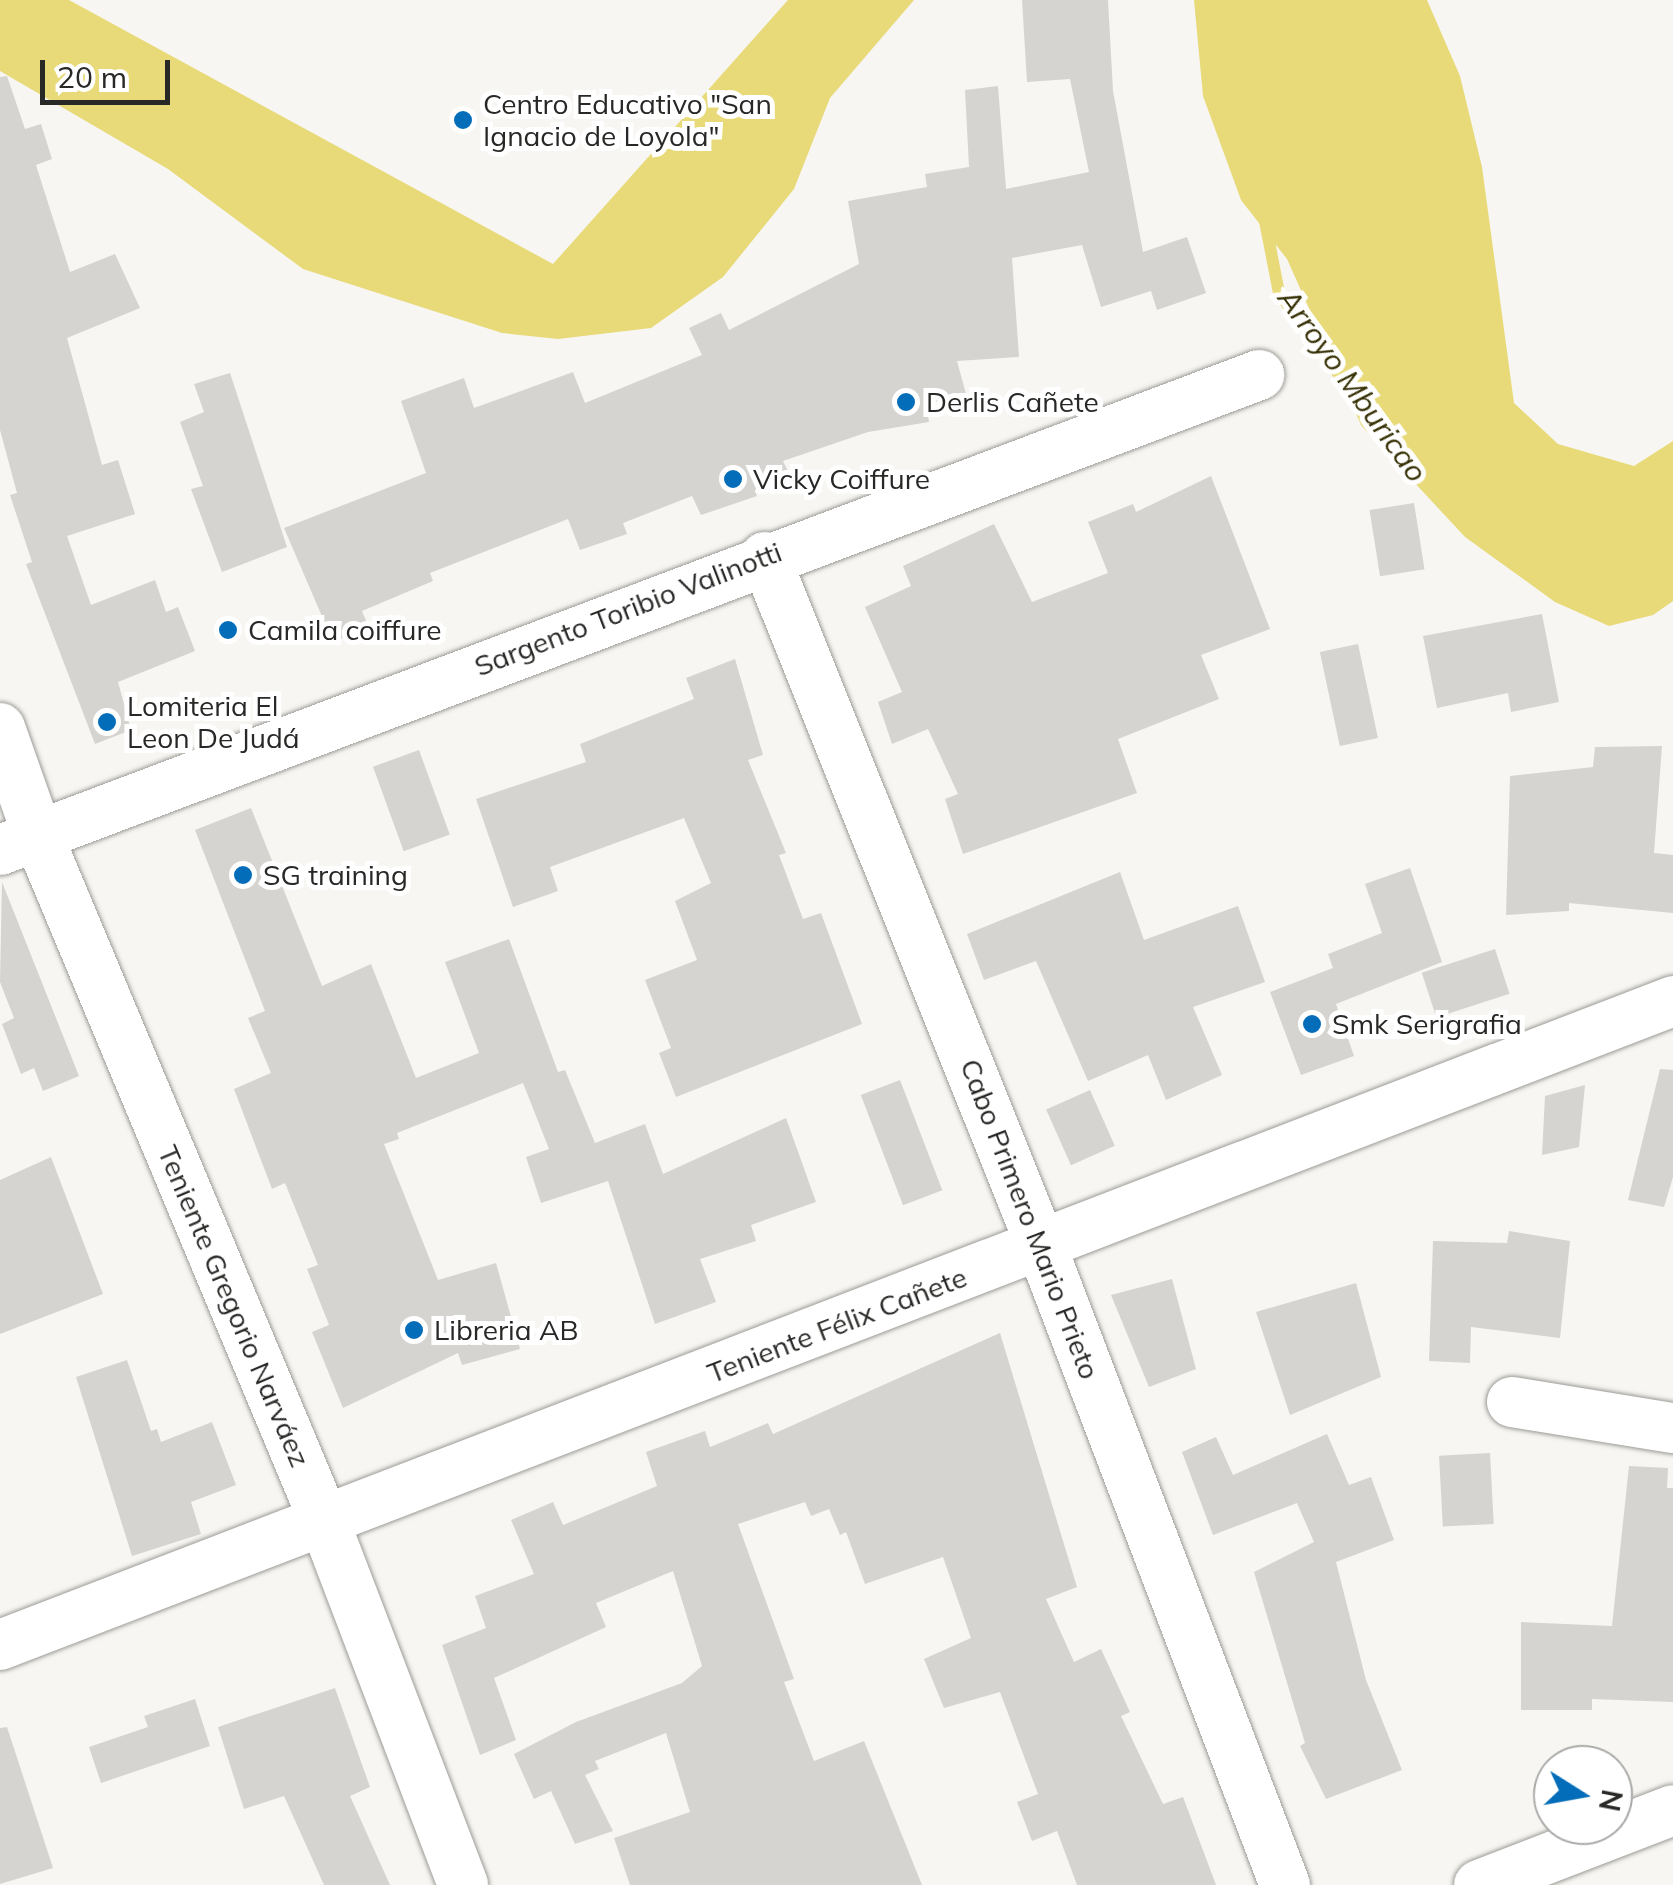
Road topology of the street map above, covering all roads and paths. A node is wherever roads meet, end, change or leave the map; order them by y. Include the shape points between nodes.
1 (1260, 375) dead end
2 (766, 556) junction
3 (0, 728) edge
4 (19, 843) edge
5 (1673, 1001) edge
6 (1042, 1248) junction
7 (1512, 1402) dead end
8 (1673, 1428) edge
9 (323, 1518) junction
10 (0, 1645) edge
11 (1673, 1810) edge
12 (464, 1885) edge
13 (1286, 1885) edge
14 (1479, 1885) edge

1 - 2 street, Sargento Toribio Valinotti
2 - 4 street, Sargento Toribio Valinotti
2 - 6 street, Cabo Primero Mario Prieto
3 - 4 street, Teniente Gregorio Narváez
4 - 9 street, Teniente Gregorio Narváez
5 - 6 street, Teniente Félix Cañete
6 - 9 street, Teniente Félix Cañete
6 - 13 street, Cabo Primero Mario Prieto
7 - 8 street
9 - 10 street, Teniente Félix Cañete
9 - 12 street, Teniente Gregorio Narváez
11 - 14 street

